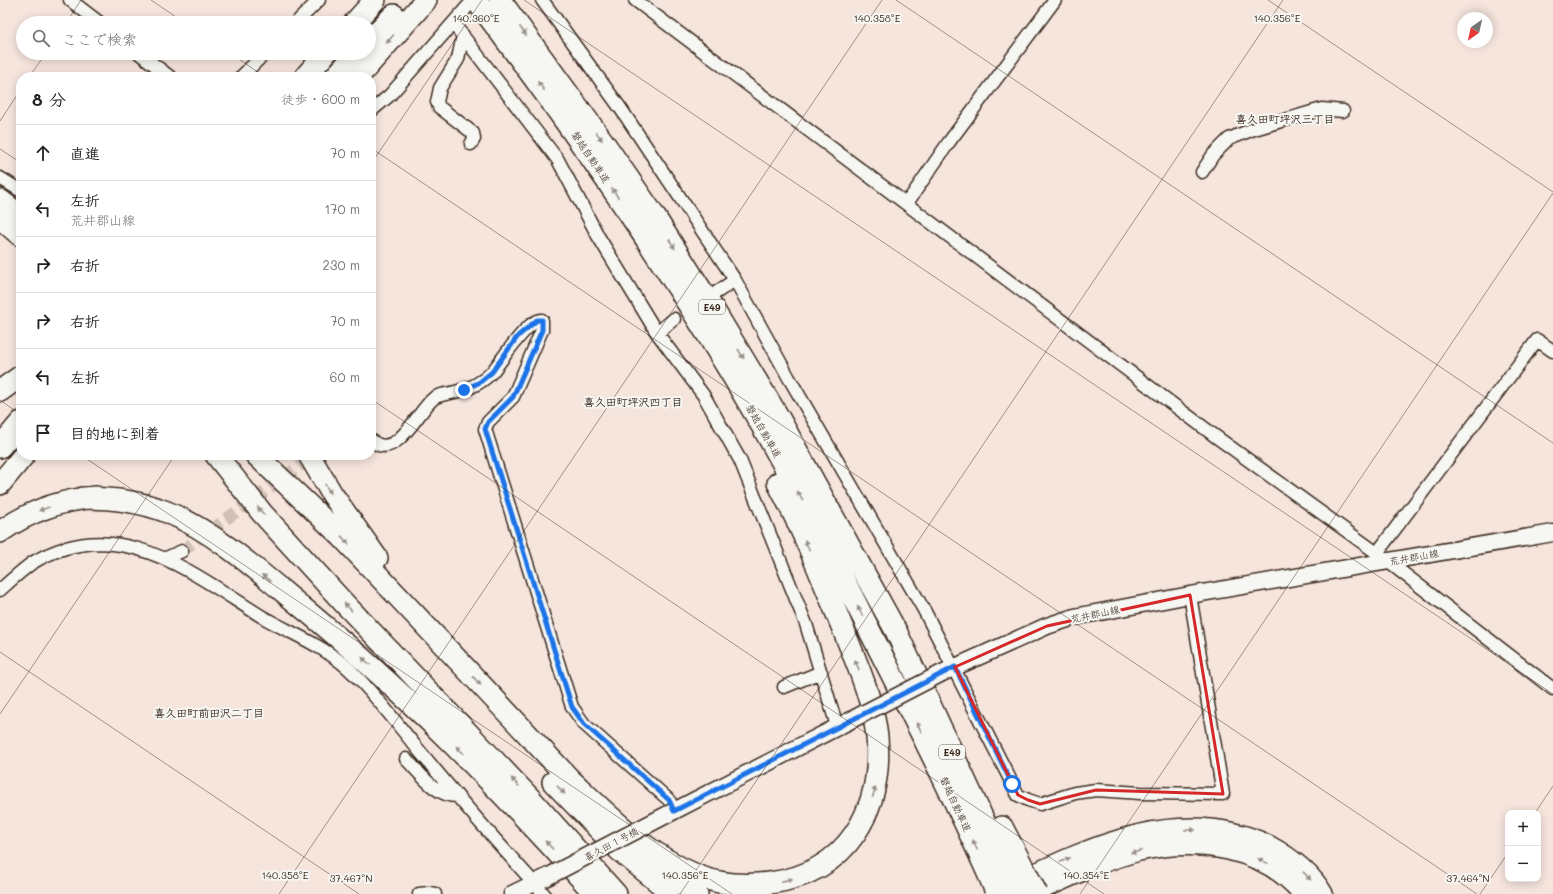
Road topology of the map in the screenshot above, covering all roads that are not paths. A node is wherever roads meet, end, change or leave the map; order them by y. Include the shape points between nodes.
1 (70, 0) edge
2 (319, 0) edge
3 (375, 0) edge
4 (409, 0) edge
5 (426, 0) edge
6 (500, 0) edge
7 (542, 0) edge
8 (635, 0) edge
9 (1055, 0) edge
10 (472, 3) edge
11 (91, 16) edge
12 (303, 16) edge
13 (360, 16) edge
14 (453, 23) junction
15 (376, 33) edge
16 (463, 35) junction
17 (376, 57) edge
18 (148, 60) edge
19 (258, 60) edge
20 (320, 60) edge
21 (351, 60) edge
22 (373, 60) edge
23 (164, 72) edge
24 (246, 72) edge
25 (309, 72) edge
26 (340, 72) edge
27 (362, 72) edge
28 (376, 107) edge
29 (1343, 111) dead end
30 (471, 144) dead end
31 (1202, 172) dead end
32 (0, 178) edge
33 (16, 188) edge
34 (0, 200) edge
35 (907, 203) junction
36 (16, 212) edge
37 (0, 218) edge
38 (636, 225) junction
39 (16, 232) edge
40 (735, 280) junction
41 (717, 292) dead end
42 (674, 319) dead end
43 (656, 332) junction
44 (1553, 351) edge
45 (16, 380) edge
46 (0, 391) edge
47 (16, 428) edge
48 (376, 443) edge
49 (0, 447) edge
50 (20, 460) edge
51 (220, 460) edge
52 (252, 460) edge
53 (261, 460) edge
54 (312, 460) edge
55 (0, 484) edge
56 (82, 498) junction
57 (0, 532) edge
58 (1553, 533) edge
59 (182, 551) tunnel mouth
60 (166, 558) junction
61 (1382, 558) junction
62 (0, 590) edge
63 (1190, 595) junction
64 (450, 652) junction
65 (948, 670) junction
66 (821, 672) junction
67 (784, 687) dead end
68 (1553, 689) edge
69 (843, 723) junction
70 (462, 726) junction
71 (406, 759) dead end
72 (572, 782) junction
73 (457, 796) junction
74 (674, 811) junction
75 (1002, 882) edge
76 (542, 885) edge
77 (419, 894) edge
78 (435, 894) edge
79 (512, 894) edge
80 (595, 894) edge
81 (616, 894) edge
82 (674, 894) edge
83 (697, 894) edge
84 (1017, 894) edge
85 (1029, 894) edge
86 (1037, 894) edge
87 (1304, 894) edge
88 (1322, 894) edge

1 - 11 street
2 - 12 street
3 - 13 highway
4 - 15 highway
5 -> 17 highway
6 -> 75 highway, 磐越自動車道 / E49 via 653,214 779,418 896,631 959,738
7 - 40 street via 621,109
8 - 35 street
9 - 35 street
10 - 14 street
38 -> 10 highway, 磐越自動車道 / E49 via 545,92
14 - 16 street
14 - 28 street via 390,95
16 - 30 street via 458,59 440,88 436,102 473,133 474,139
16 - 43 street via 558,160 598,236
18 - 23 street
19 - 24 street
20 - 25 highway
21 - 26 highway
22 -> 27 highway
29 - 31 street via 1322,110 1250,130 1229,139 1213,155
32 - 33 street
34 - 36 highway
35 - 61 street via 1215,436
37 - 39 highway
72 -> 38 highway via 626,831 680,868 698,876 737,884 757,884 795,878 828,861 842,850 862,823 875,790 877,736 866,689 813,558 759,447
75 -> 38 highway, 磐越自動車道 / E49 via 762,426
40 - 41 street
40 - 65 street via 924,610
42 - 43 street
43 - 66 street via 704,396 740,460 784,566
44 - 61 street via 1537,340
45 - 46 highway
47 - 49 highway
48 - 74 street via 385,446 396,442 434,398 464,390 485,378 502,361 518,336 537,320 542,320 542,330 513,397 488,422 485,429 572,707 584,724 669,800
50 - 55 highway
70 -> 51 highway via 262,513
52 -> 82 highway via 591,822 639,868
53 -> 64 highway via 337,531
54 -> 64 highway via 360,534
56 -> 57 highway via 31,513
56 - 70 highway via 119,496 158,503 214,524 260,555 318,601
80 -> 56 highway via 432,722 358,654 245,562 210,536 166,512 124,500
58 - 61 main road, 荒井郡山線
59 - 60 street
60 - 62 street via 136,547 115,543 74,546 54,552 32,564
60 - 73 street via 322,649 355,674
61 - 63 main road, 荒井郡山線
61 - 68 street
63 - 65 main road, 荒井郡山線 via 1074,617 1047,626
63 - 65 street via 1224,794 1096,790 1075,793 1040,804 1028,800 1018,794
64 -> 72 highway
65 - 69 main road, 荒井郡山線, bridge
66 - 67 street
66 - 69 street
69 - 74 main road, 荒井郡山線
81 -> 70 highway
71 - 73 street via 429,784 444,795
72 - 83 highway via 637,850 670,877
73 - 76 street
74 - 76 main road, 喜久田１号橋, bridge
75 - 84 highway, 磐越自動車道 / E49, bridge
75 - 86 highway, bridge
75 -> 88 highway via 1120,839 1142,834 1212,830 1234,834 1269,847 1294,863
76 - 79 main road
77 - 78 street
87 -> 85 highway via 1267,863 1234,850 1197,845 1159,847 1124,855 1089,867

